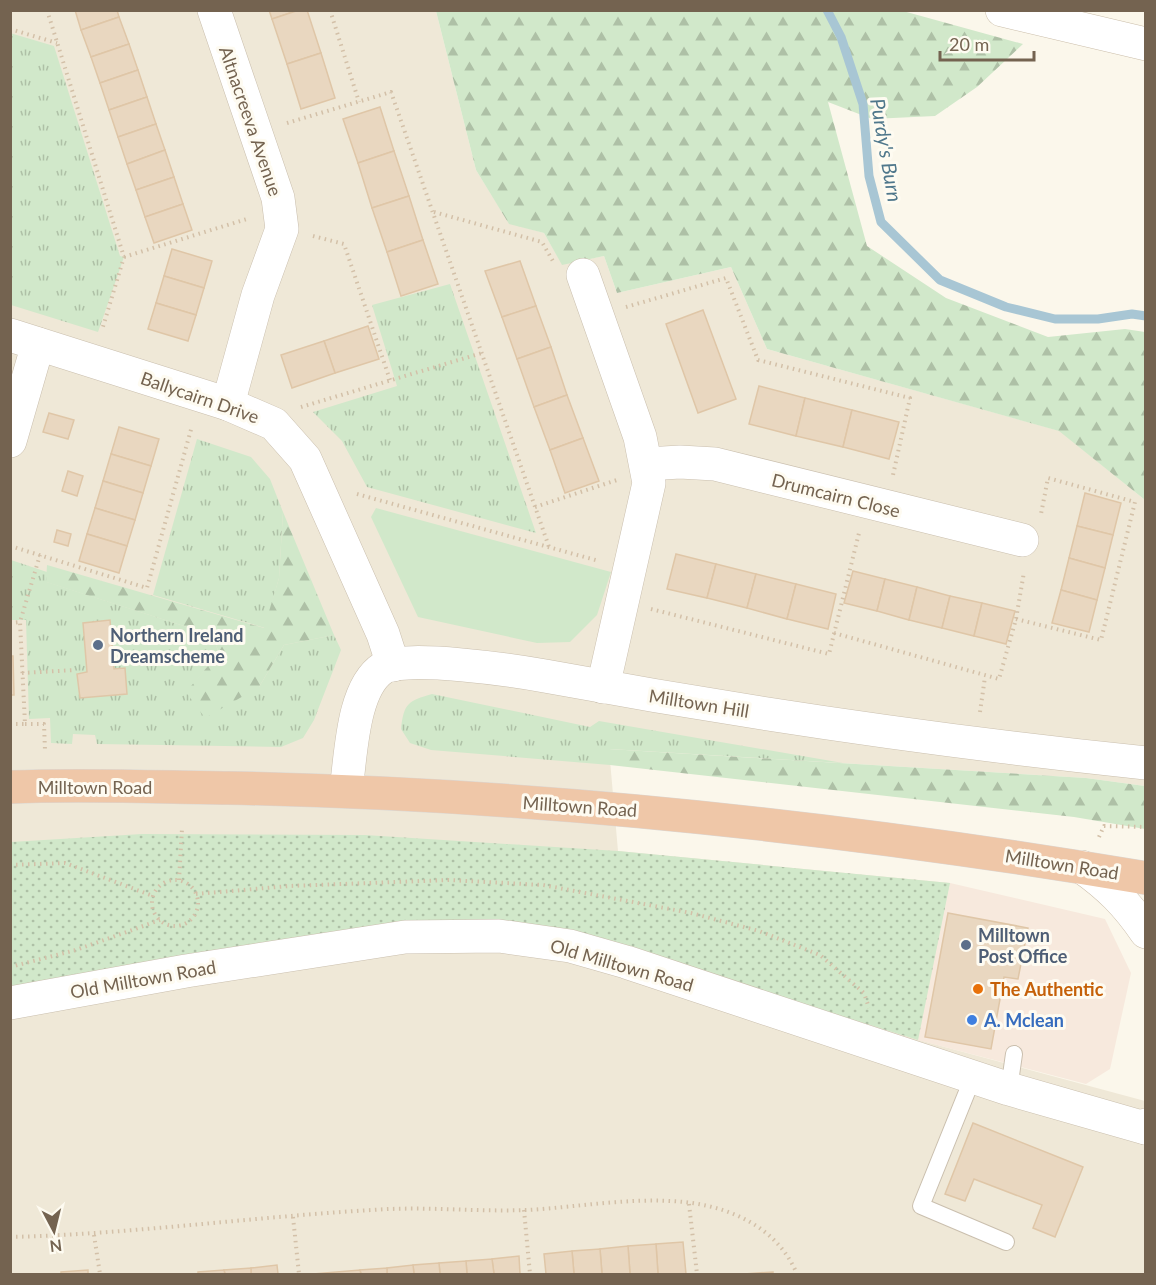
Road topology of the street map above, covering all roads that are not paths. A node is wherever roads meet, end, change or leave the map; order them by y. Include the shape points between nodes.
1 (213, 10) edge
2 (1002, 10) edge
3 (1146, 44) edge
4 (583, 275) road end
5 (34, 342) edge
6 (214, 400) junction
7 (10, 441) edge
8 (647, 464) junction
9 (1022, 540) road end
10 (393, 665) junction
11 (603, 687) junction
12 (1146, 763) edge
13 (10, 787) edge
14 (346, 790) junction
15 (1082, 867) junction
16 (1146, 878) edge
17 (1146, 932) edge
18 (10, 1003) edge
19 (1014, 1054) dead end
20 (973, 1077) junction
21 (1009, 1089) junction
22 (1145, 1127) edge
23 (1006, 1242) dead end

1 - 6 street, Altnacreeva Avenue via 279,208 282,229
2 - 3 street
4 - 8 street
5 - 6 street, Ballycairn Drive
5 - 7 street
6 - 10 street, Ballycairn Drive via 274,424 305,459
8 - 9 street, Drumcairn Close via 715,464
8 - 11 street via 649,483
10 - 11 street, Milltown Hill via 506,669
10 - 14 street via 385,666 371,678 357,716
11 - 12 street, Milltown Hill via 864,729
13 - 14 highway, Milltown Road
14 - 15 highway, Milltown Road via 656,812 821,829
15 - 16 highway, Milltown Road
15 - 17 street via 1127,904
18 - 20 street, Old Milltown Road via 405,938 499,936 570,946 626,962
19 - 21 lane
20 - 21 street, Old Milltown Road
20 - 23 lane via 921,1206
21 - 22 street, Old Milltown Road

